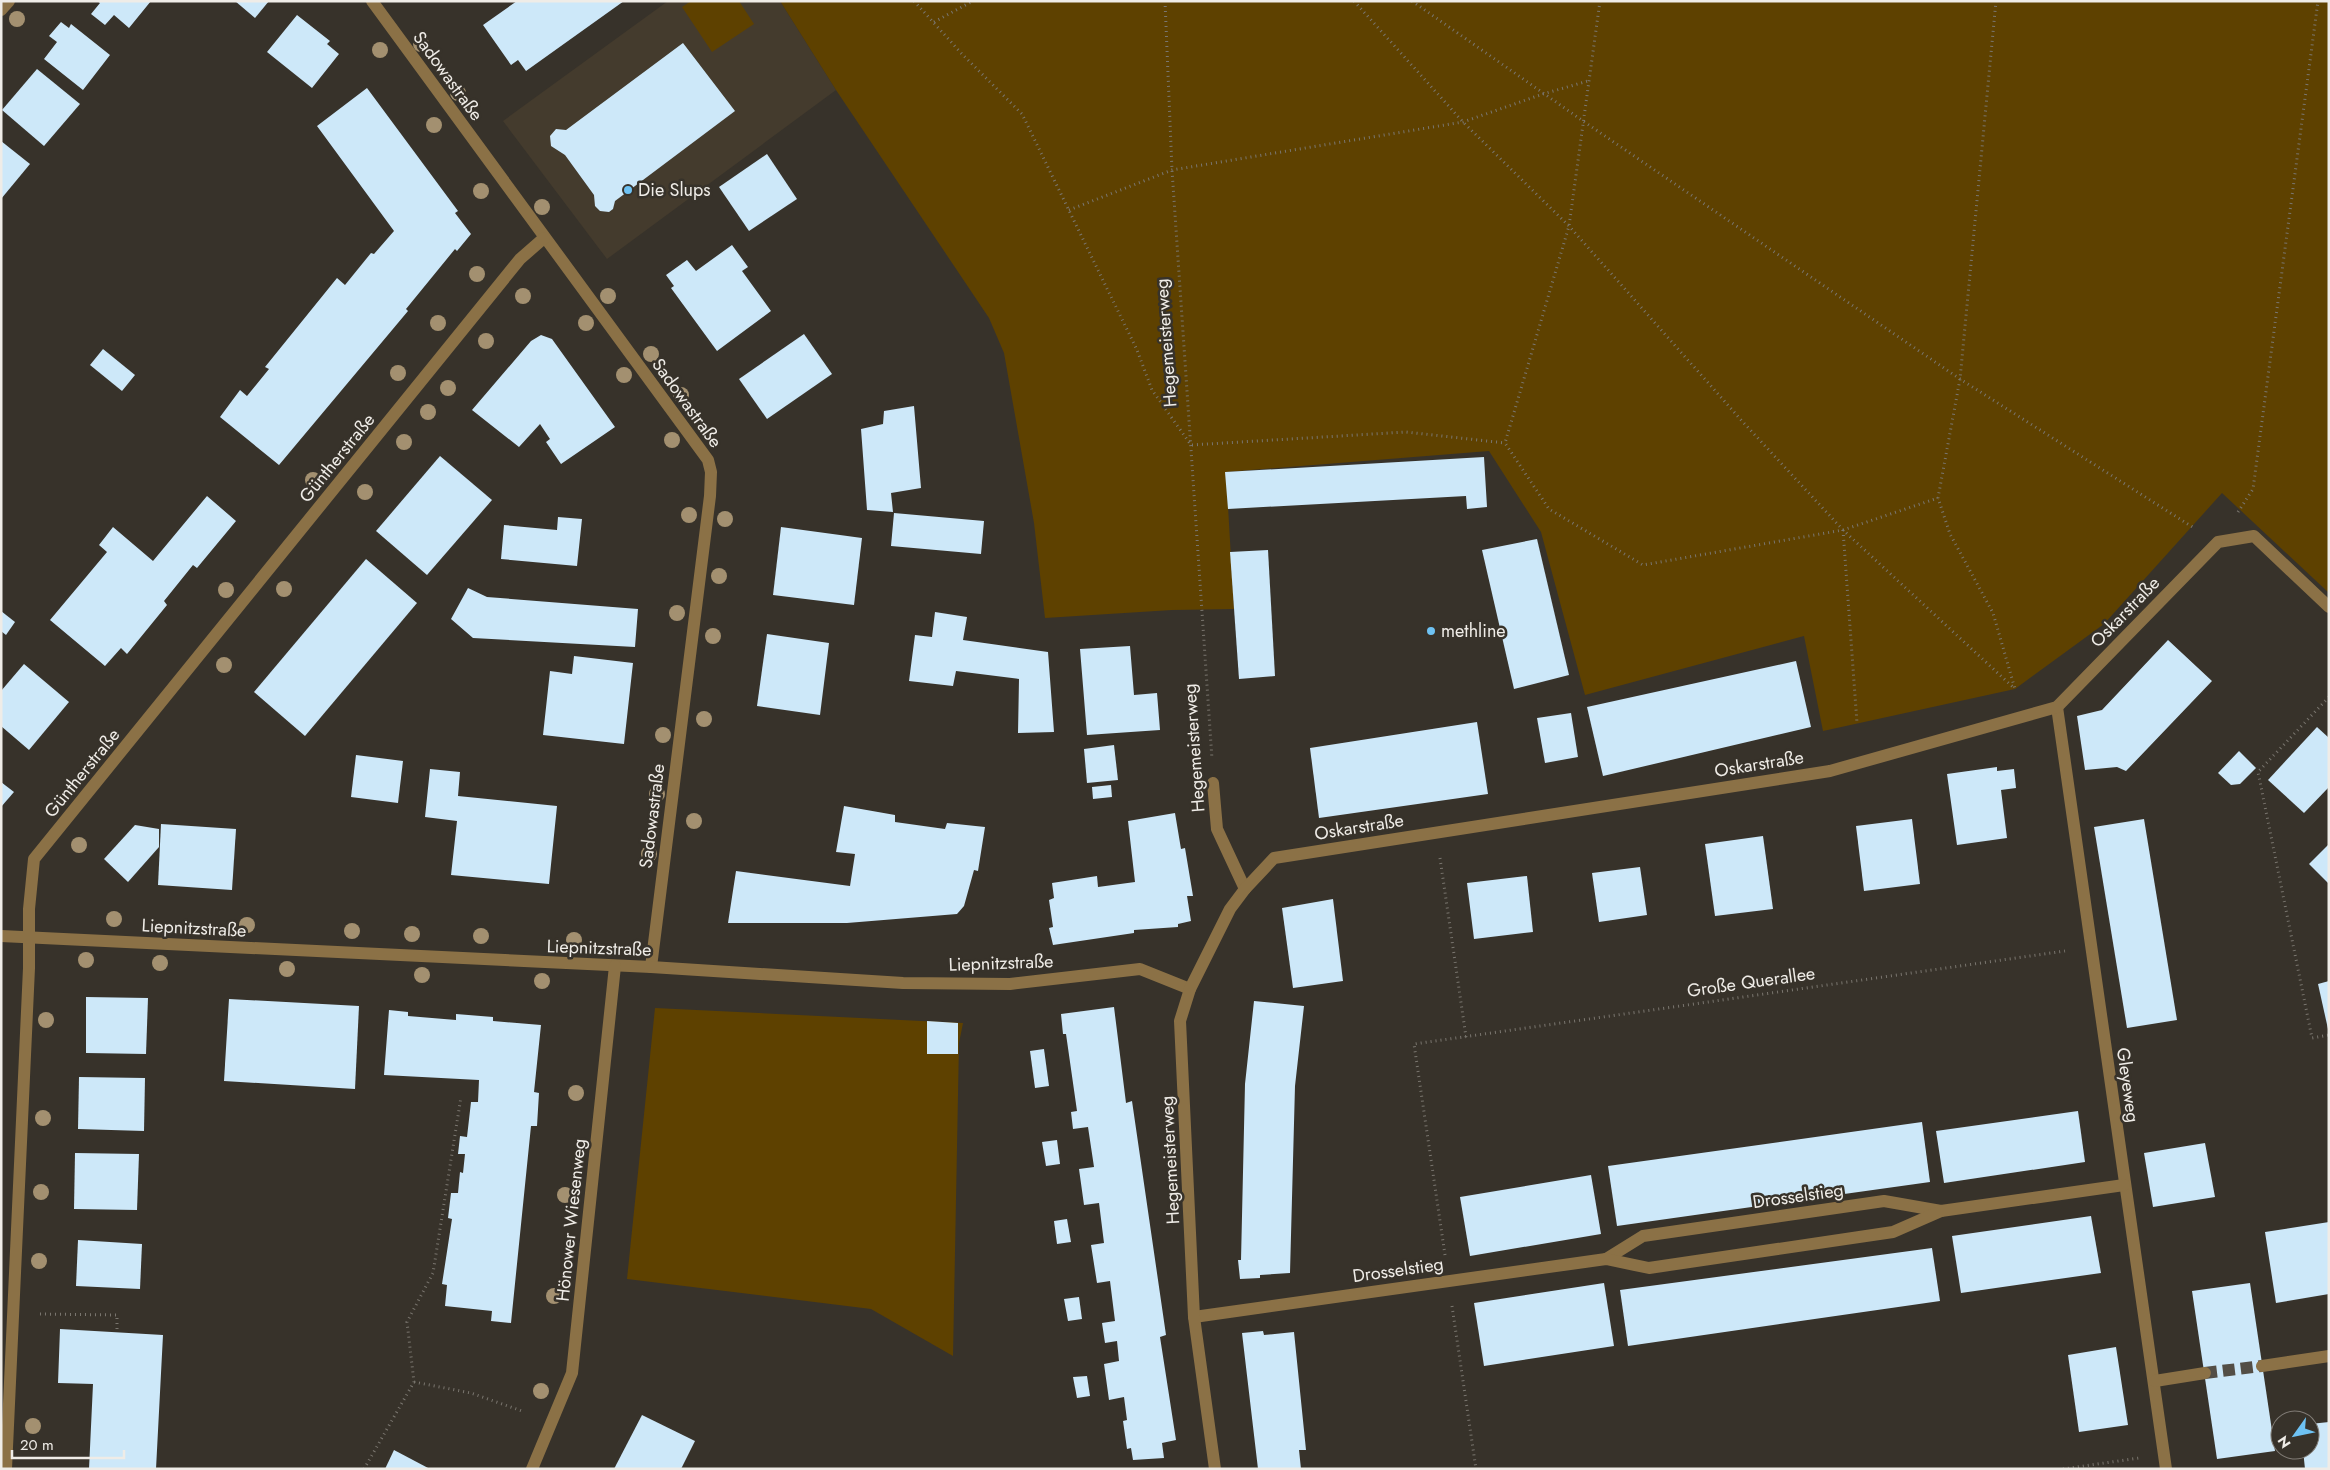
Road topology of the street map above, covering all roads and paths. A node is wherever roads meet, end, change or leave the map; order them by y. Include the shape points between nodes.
1 (9, 1) edge
2 (372, 1) edge
3 (914, 1) edge
4 (973, 1) edge
5 (1165, 1) edge
6 (1354, 1) edge
7 (1412, 1) edge
8 (1600, 1) edge
9 (1996, 1) edge
10 (2318, 1) edge
11 (1, 10) edge
12 (934, 22) junction
13 (1588, 81) junction
14 (1543, 94) junction
15 (1583, 121) junction
16 (1463, 122) junction
17 (1172, 170) junction
18 (1068, 210) junction
19 (1568, 226) junction
20 (544, 238) junction
21 (1960, 379) junction
22 (1505, 443) junction
23 (1191, 445) junction
24 (1938, 498) junction
25 (2194, 528) dead end
26 (1843, 530) junction
27 (2218, 542) junction
28 (2329, 607) edge
29 (2329, 697) edge
30 (2057, 707) junction
31 (1857, 723) dead end
32 (1213, 783) joint
33 (1439, 853) dead end
34 (1245, 889) junction
35 (1, 936) edge
36 (28, 938) junction
37 (2091, 947) junction
38 (615, 966) junction
39 (651, 967) junction
40 (1190, 989) junction
41 (2329, 1035) edge
42 (1466, 1037) junction
43 (461, 1097) dead end
44 (2124, 1186) junction
45 (1941, 1211) junction
46 (1606, 1259) junction
47 (1446, 1260) dead end
48 (1452, 1303) dead end
49 (40, 1314) dead end
50 (1194, 1317) junction
51 (117, 1332) dead end
52 (2329, 1356) edge
53 (2262, 1366) tunnel mouth
54 (2204, 1373) tunnel mouth
55 (2155, 1381) junction
56 (414, 1382) junction
57 (522, 1411) dead end
58 (2164, 1454) junction
59 (6, 1469) edge
60 (364, 1469) edge
61 (532, 1469) edge
62 (1215, 1469) edge
63 (1476, 1469) edge
64 (2063, 1469) edge
65 (2166, 1469) edge

1 - 11 street
2 - 20 street, Sadowastraße
3 - 12 path
4 - 12 path
5 - 17 path, Hegemeisterweg
6 - 16 path
7 - 14 path
8 - 13 path
9 - 21 path
10 - 27 path via 2253,489
12 - 18 path via 1022,114
13 - 14 path
13 - 15 path
14 - 15 path
14 - 16 path
15 - 19 path
15 - 21 path
16 - 17 path
16 - 19 path
17 - 18 path
17 - 23 path, Hegemeisterweg
18 - 23 path via 1137,350 1152,390
19 - 22 path
19 - 26 path
20 - 36 street, Güntherstraße via 520,259 34,859
20 - 39 street, Sadowastraße via 701,449 708,460 710,472 710,496
21 - 24 path
21 - 25 path
22 - 23 path via 1406,432
22 - 26 path via 1549,509 1644,565
23 - 32 path, Hegemeisterweg
24 - 26 path
24 - 26 path via 1950,534 1993,613 2015,689
26 - 31 path
27 - 28 street via 2254,536
27 - 30 street, Oskarstraße
29 - 41 path via 2258,772 2312,1038
30 - 34 street, Oskarstraße via 1830,771 1274,858
30 - 37 street, Gleyeweg
32 - 34 street, Hegemeisterweg via 1217,829
33 - 42 path
34 - 40 street, Hegemeisterweg via 1230,909
35 - 36 street, Liepnitzstraße
36 - 38 street, Liepnitzstraße
36 - 59 street, Güntherstraße
37 - 42 path, Große Querallee
37 - 44 street, Gleyeweg
38 - 39 street, Liepnitzstraße
38 - 61 street, Hönower Wiesenweg via 572,1373
39 - 40 street, Liepnitzstraße via 903,983 1010,984 1140,969
40 - 50 street, Hegemeisterweg via 1180,1020
42 - 47 path, Große Querallee via 1414,1044
43 - 56 path via 433,1273 407,1322
44 - 45 street, Drosselstieg
44 - 55 street, Gleyeweg
45 - 46 street, Drosselstieg via 1893,1232 1658,1267 1648,1268
45 - 46 street, Drosselstieg via 1884,1201 1643,1236
46 - 50 street, Drosselstieg
48 - 63 path
49 - 51 path via 117,1315
50 - 62 street, Hegemeisterweg
52 - 53 street
54 - 55 street
55 - 58 street, Gleyeweg
56 - 57 path via 472,1394
56 - 60 path
58 - 64 path
58 - 65 street, Gleyeweg

